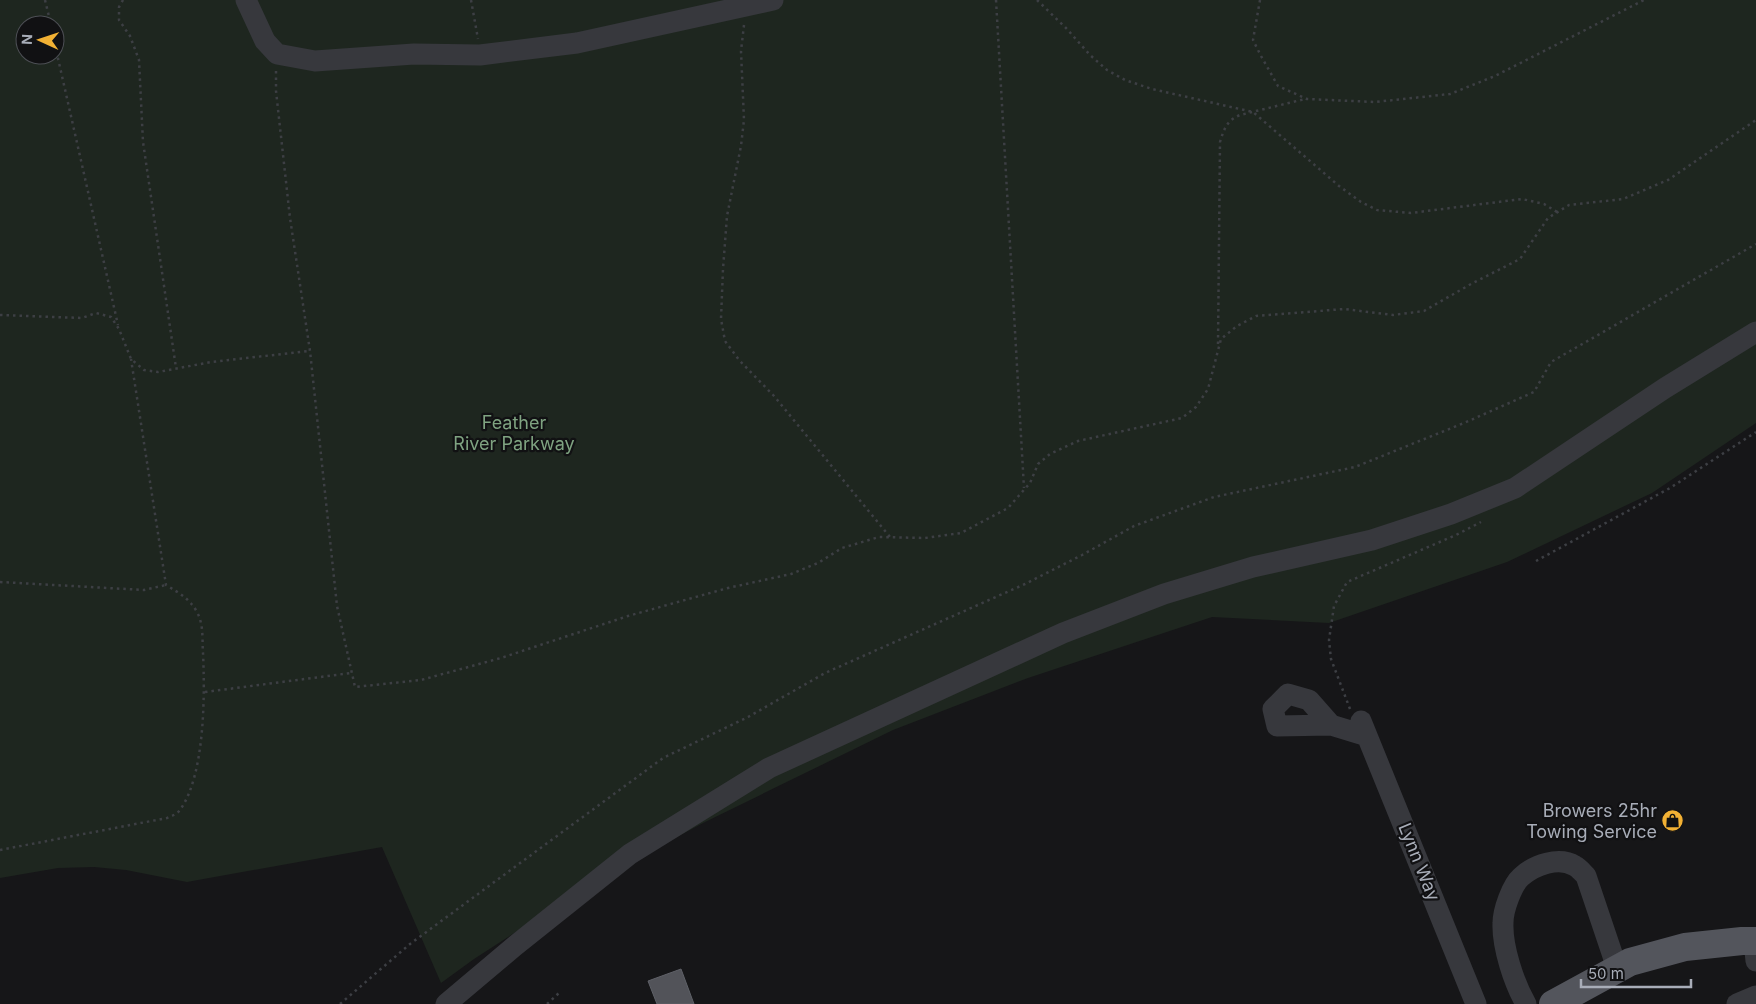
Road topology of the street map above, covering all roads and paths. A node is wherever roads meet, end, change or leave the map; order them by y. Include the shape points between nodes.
1 (45, 0) edge
2 (123, 0) edge
3 (246, 0) edge
4 (471, 0) edge
5 (773, 0) edge
6 (996, 0) edge
7 (1037, 0) edge
8 (1260, 0) edge
9 (1644, 0) edge
10 (746, 6) junction
11 (48, 15) edge
12 (276, 54) junction
13 (480, 55) junction
14 (59, 65) edge
15 (1307, 98) junction
16 (1253, 112) junction
17 (1756, 120) edge
18 (1557, 212) junction
19 (1756, 244) edge
20 (0, 315) edge
21 (118, 329) junction
22 (1756, 332) edge
23 (1218, 348) junction
24 (310, 351) junction
25 (131, 359) junction
26 (176, 368) junction
27 (1756, 432) edge
28 (1024, 490) junction
29 (1488, 518) dead end
30 (890, 537) junction
31 (1536, 561) dead end
32 (0, 582) edge
33 (166, 585) junction
34 (351, 673) junction
35 (205, 692) junction
36 (1331, 725) dead end
37 (1364, 728) junction
38 (0, 850) edge
39 (1755, 948) edge
40 (1617, 968) junction
41 (559, 993) dead end
42 (1756, 996) edge
43 (340, 1004) edge
44 (446, 1004) edge
45 (547, 1004) edge
46 (1476, 1004) edge
47 (1526, 1004) edge
48 (1553, 1004) edge
49 (1737, 1004) edge

1 - 11 path
2 - 26 path via 119,20 130,36 139,60 143,142
3 - 12 street via 265,42
4 - 13 path
5 - 10 street
6 - 28 path
7 - 16 path via 1090,55 1107,70 1126,80
8 - 15 path via 1253,40 1260,56 1278,86
9 - 15 path via 1495,76 1450,94 1376,102
10 - 13 street via 577,43
10 - 30 path via 741,51 744,120 727,216 723,269 721,319 726,341
12 - 13 street via 315,61 414,54
12 - 24 path via 276,91 289,208
14 - 21 path
15 - 16 path
16 - 18 path via 1339,186 1377,210 1411,213 1522,199 1544,204
16 - 23 path via 1233,118 1220,142
17 - 18 path via 1668,180 1623,199 1570,205
18 - 23 path via 1548,218 1520,259 1424,311 1393,315 1344,309 1256,316 1221,339
19 - 43 path via 1551,362 1534,392 1355,467 1214,497 1134,526 1025,584 825,673 748,717 663,758 410,944
20 - 21 path via 82,318 96,313 111,317
21 - 25 path
22 - 44 street via 1664,388 1515,488 1451,514 1372,540 1253,567 1164,594 1063,633 769,768 630,854
23 - 28 path via 1208,389 1196,407 1182,418 1078,441 1050,454 1038,464
24 - 26 path
24 - 34 path via 337,606
25 - 26 path via 144,370 158,372
25 - 33 path
27 - 31 path via 1670,488
28 - 30 path via 1008,508 961,533 925,538
29 - 37 path via 1456,536 1347,582 1334,606 1329,640 1339,682 1353,715
30 - 34 path via 842,548 791,574 628,616 502,658 421,680 355,687
32 - 33 path via 144,590
33 - 35 path via 183,594 198,613 203,629
34 - 35 path
35 - 38 path via 195,774 179,812 167,818
36 - 37 street
37 - 46 street, Lynn Way
39 - 40 main road via 1742,941 1685,947
40 - 47 street via 1586,876 1568,863 1542,865 1520,878 1504,910 1504,939
40 - 48 main road
41 - 45 path
42 - 49 street

